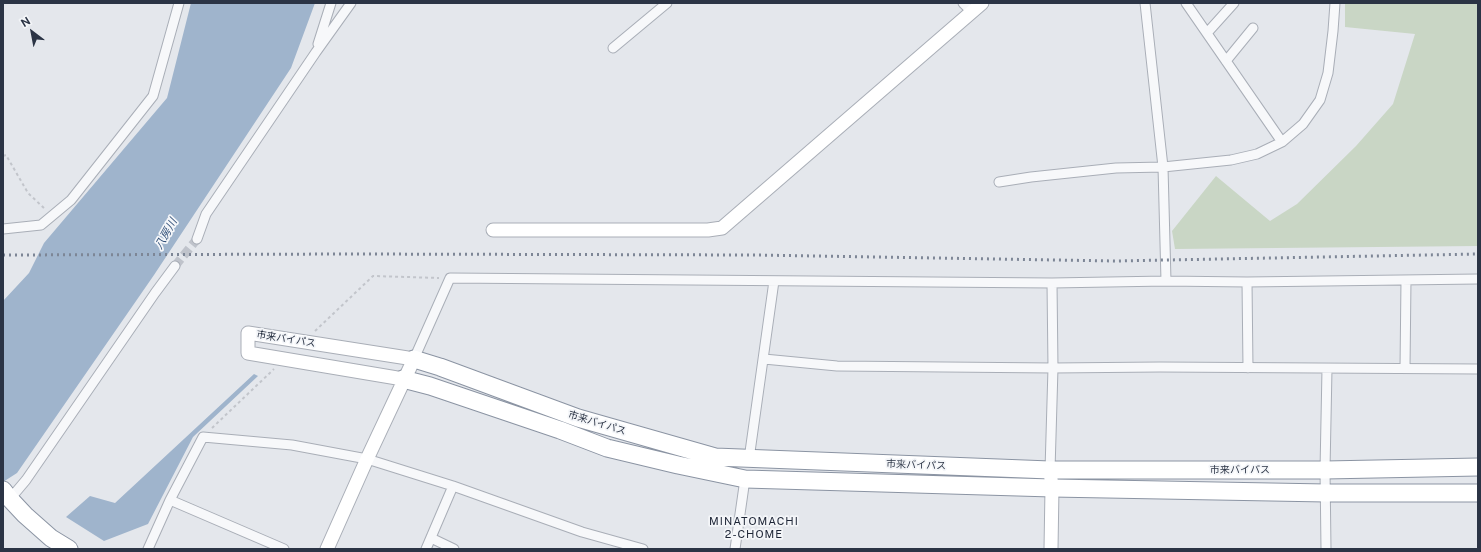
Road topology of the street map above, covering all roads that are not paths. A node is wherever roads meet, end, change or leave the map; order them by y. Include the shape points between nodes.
1 (179, 3) edge
2 (331, 3) edge
3 (351, 3) edge
4 (667, 3) edge
5 (982, 3) edge
6 (1145, 3) edge
7 (1186, 3) edge
8 (1234, 3) edge
9 (1334, 3) edge
10 (967, 8) edge
11 (1253, 28) dead end
12 (1207, 33) junction
13 (613, 48) dead end
14 (316, 52) junction
15 (1226, 61) junction
16 (1282, 142) junction
17 (1163, 167) junction
18 (999, 182) dead end
19 (3, 229) edge
20 (493, 230) dead end
21 (197, 239) tunnel mouth
22 (175, 266) tunnel mouth
23 (1478, 279) edge
24 (1406, 280) junction
25 (774, 281) junction
26 (1166, 281) junction
27 (1247, 282) junction
28 (1052, 283) junction
29 (414, 359) junction
30 (764, 359) junction
31 (1054, 368) junction
32 (1248, 368) junction
33 (1405, 368) junction
34 (1328, 369) junction
35 (1478, 369) edge
36 (403, 379) junction
37 (367, 459) junction
38 (749, 459) junction
39 (1478, 467) edge
40 (1050, 470) junction
41 (1325, 470) junction
42 (745, 479) junction
43 (453, 486) junction
44 (1052, 488) junction
45 (1326, 493) junction
46 (1478, 493) edge
47 (6, 494) edge
48 (170, 500) junction
49 (431, 538) junction
50 (69, 549) edge
51 (148, 549) edge
52 (284, 549) edge
53 (327, 549) edge
54 (426, 549) edge
55 (454, 549) edge
56 (643, 549) edge
57 (735, 549) edge
58 (1051, 549) edge
59 (1326, 549) edge

1 - 19 street via 153,96 71,200 41,225
2 - 14 street
3 - 14 street
4 - 13 street
5 - 10 street
6 - 17 street
7 - 12 street
8 - 12 street
9 - 16 street via 1328,72 1320,100 1303,124
10 - 20 street via 722,228
11 - 15 street
12 - 15 street
14 - 21 street via 206,214
15 - 16 street
16 - 17 street via 1257,154 1231,160
17 - 18 street via 1116,168 1031,176
17 - 26 street
22 - 47 street via 26,480
23 - 24 street
24 - 27 street
24 - 33 street
25 - 28 street
25 - 29 street via 450,278
25 - 30 street
26 - 27 street
26 - 28 street
27 - 32 street
28 - 31 street
29 - 36 street
29 - 36 street, 市来バイパス via 248,333 248,353
29 - 38 highway, 市来バイパス via 578,418 715,457
30 - 31 street via 837,366
30 - 38 street
31 - 32 street
31 - 40 street
32 - 34 street
33 - 34 street
33 - 35 street
34 - 41 street
36 - 37 street
36 - 42 highway, 市来バイパス via 430,386 607,448
37 - 43 street
37 - 48 street via 292,445 203,437
37 - 53 street
38 - 40 highway, 市来バイパス
39 - 41 highway, 市来バイパス
40 - 41 highway, 市来バイパス
40 - 44 street
41 - 45 street
42 - 44 highway, 市来バイパス
42 - 57 street
43 - 49 street
43 - 56 street via 582,532
44 - 45 highway, 市来バイパス
44 - 58 street
45 - 46 highway, 市来バイパス
45 - 59 street
47 - 50 highway via 25,516
48 - 51 street
48 - 52 street
49 - 54 street
49 - 55 street

